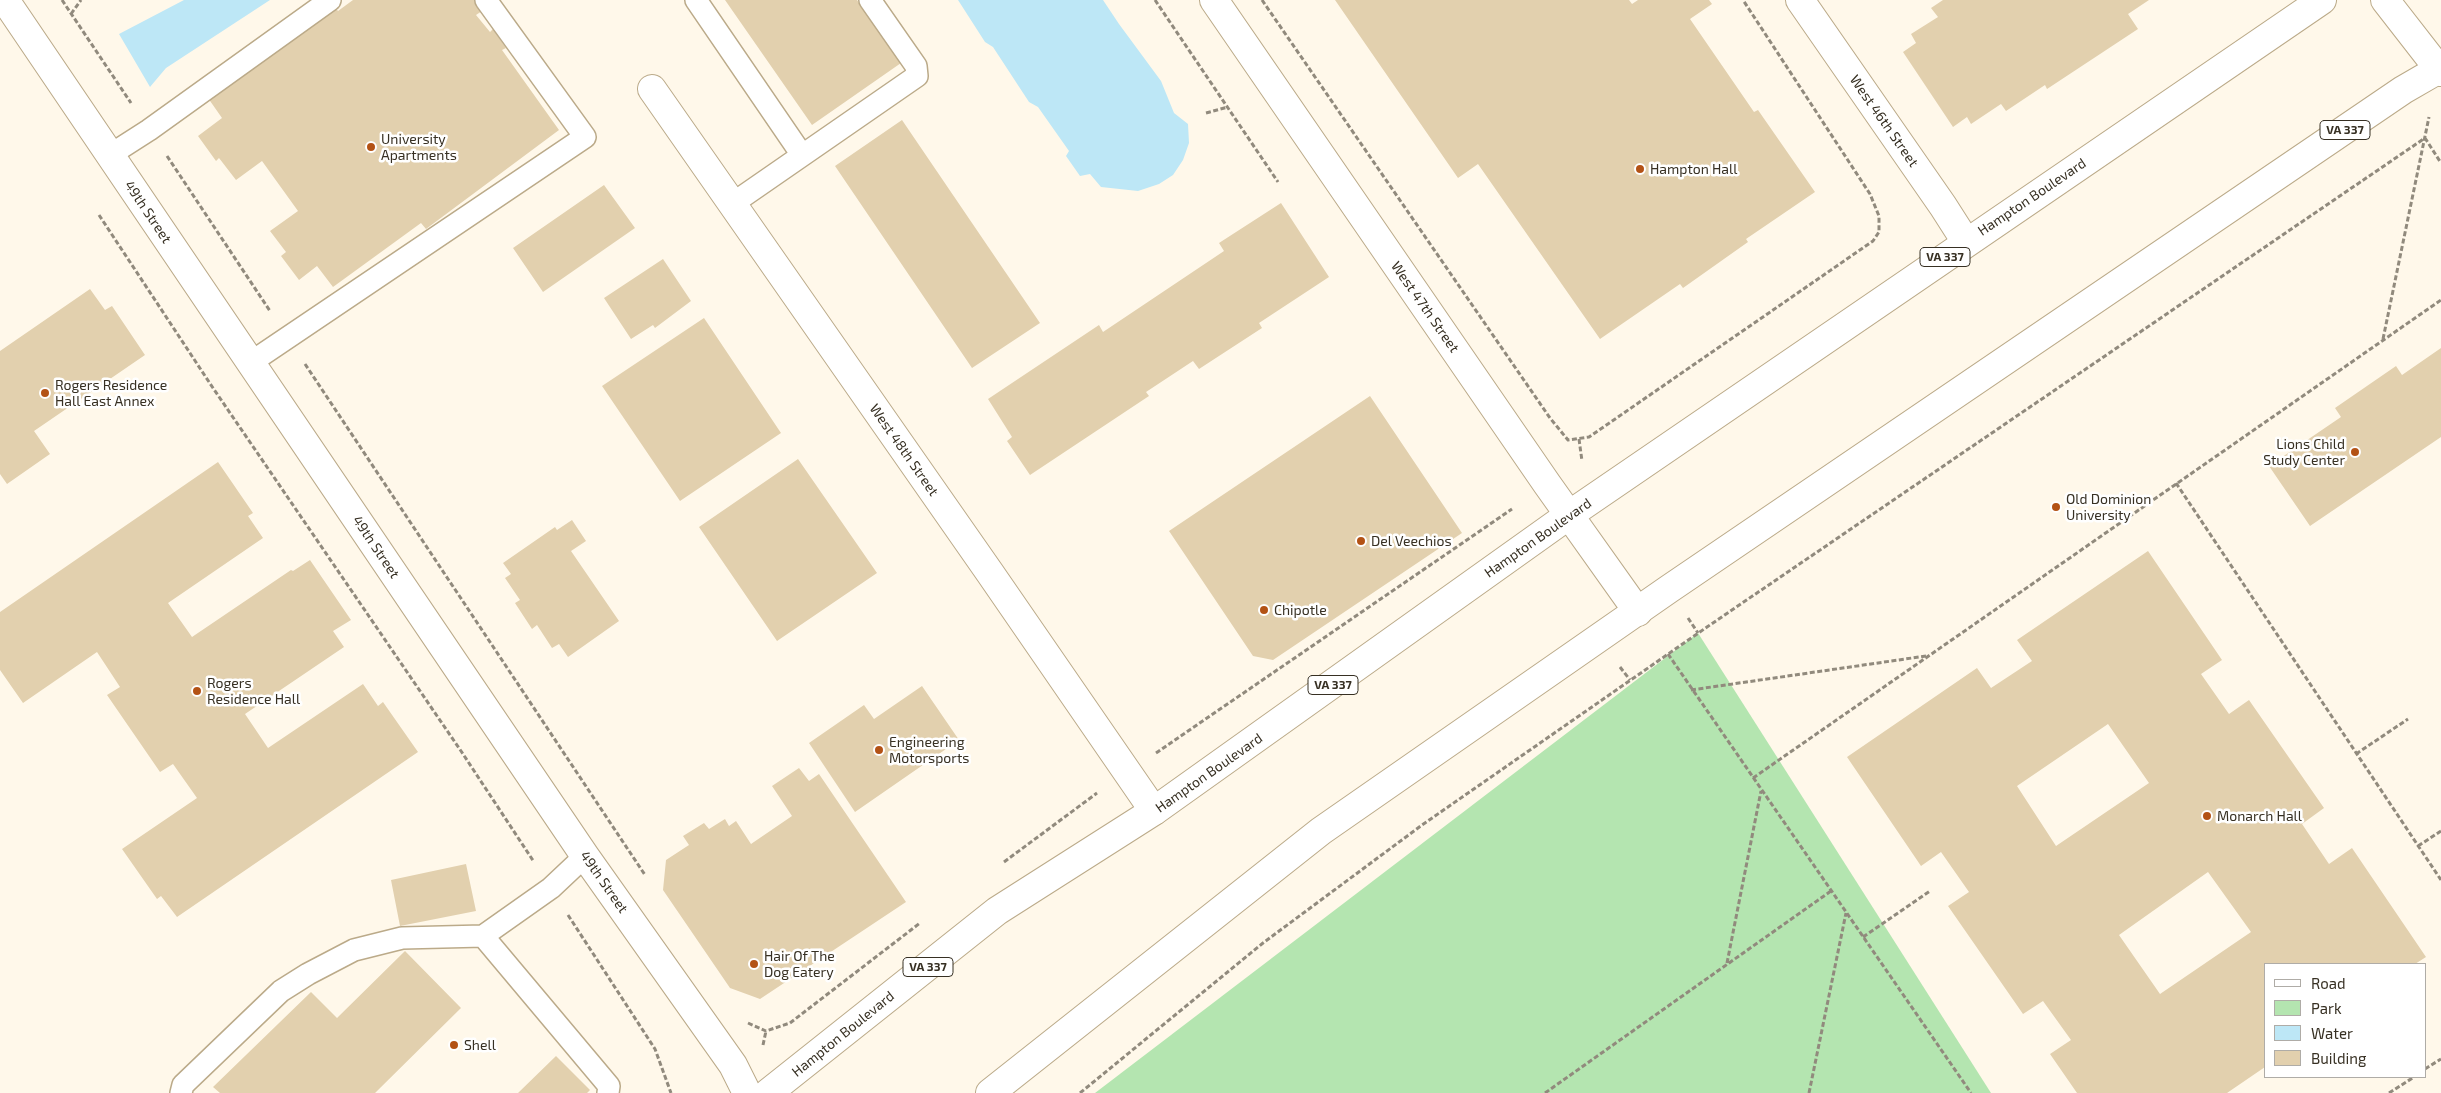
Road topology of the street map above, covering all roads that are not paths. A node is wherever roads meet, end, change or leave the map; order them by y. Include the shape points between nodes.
1 (5, 0) edge
2 (330, 0) edge
3 (486, 0) edge
4 (696, 0) edge
5 (870, 0) edge
6 (1214, 0) edge
7 (1800, 0) edge
8 (2322, 0) edge
9 (2385, 0) edge
10 (2440, 70) edge
11 (652, 89) dead end
12 (110, 155) junction
13 (802, 155) junction
14 (732, 204) junction
15 (1966, 242) junction
16 (250, 363) junction
17 (1569, 516) junction
18 (1638, 612) junction
19 (1154, 812) junction
20 (585, 856) junction
21 (483, 936) junction
22 (182, 1093) edge
23 (608, 1093) edge
24 (747, 1093) edge
25 (768, 1093) edge
26 (990, 1093) edge

1 - 12 main road, 49th Street
2 - 12 lane
3 - 16 lane via 585,137
4 - 13 lane
5 - 13 lane via 916,66 916,76
6 - 17 main road, West 47th Street
7 - 15 main road, West 46th Street
8 - 15 main road, Hampton Boulevard / VA 337
9 - 10 main road
10 - 18 main road, VA 337 via 2379,106
11 - 14 main road, West 48th Street
12 - 16 main road, 49th Street
13 - 14 lane
14 - 19 main road, West 48th Street
15 - 17 main road, Hampton Boulevard / VA 337
16 - 20 main road, 49th Street
17 - 18 main road, West 47th Street
17 - 19 main road, Hampton Boulevard / VA 337
18 - 26 main road, VA 337 via 1321,831
19 - 25 main road, Hampton Boulevard / VA 337 via 997,911
20 - 21 lane via 551,888
20 - 24 main road, 49th Street via 733,1065
21 - 22 lane via 402,938 354,950 282,991 183,1085
21 - 23 lane via 609,1086

